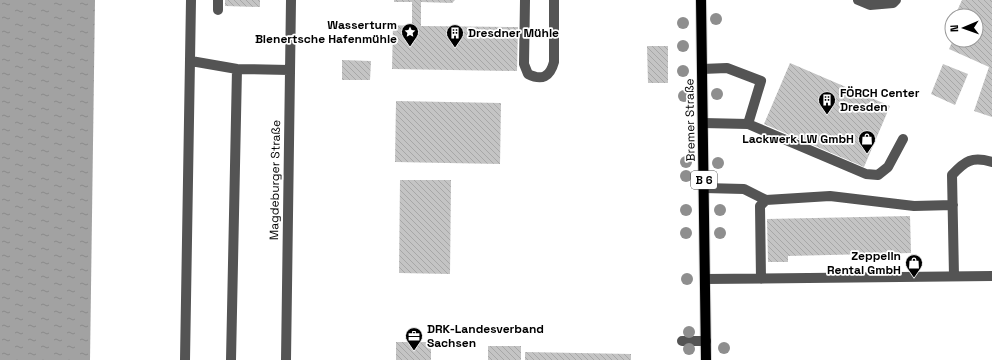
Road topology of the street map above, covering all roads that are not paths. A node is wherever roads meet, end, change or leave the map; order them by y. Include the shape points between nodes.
1 (191, 0) edge
2 (291, 0) edge
3 (525, 0) edge
4 (554, 0) edge
5 (701, 0) edge
6 (858, 0) edge
7 (896, 0) edge
8 (191, 61) junction
9 (237, 69) junction
10 (702, 69) junction
11 (289, 70) junction
12 (703, 123) junction
13 (748, 124) junction
14 (902, 139) dead end
15 (992, 162) edge
16 (704, 188) junction
17 (766, 200) junction
18 (952, 205) junction
19 (954, 276) junction
20 (992, 276) edge
21 (705, 279) junction
22 (761, 279) junction
23 (682, 341) dead end
24 (706, 341) junction
25 (185, 360) edge
26 (231, 360) edge
27 (286, 360) edge
28 (706, 360) edge

1 - 8 street
2 - 11 street, Magdeburger Straße
3 - 4 street via 524,64 528,74 535,78 544,77 552,72
5 - 10 main road, Bremer Straße / B 6
6 - 7 street via 870,5 893,3
8 - 9 street
8 - 25 street
9 - 11 street
9 - 26 street
10 - 12 main road, Bremer Straße / B 6
10 - 13 street via 727,68 761,81
11 - 27 street, Magdeburger Straße
12 - 13 street
12 - 16 main road, Bremer Straße / B 6
13 - 14 street via 866,174 878,176 888,167
15 - 18 street via 982,159 965,161 952,174
16 - 17 street via 744,190
16 - 21 main road, Bremer Straße / B 6
17 - 18 street via 830,196 914,206
17 - 22 street via 760,206
18 - 19 street
19 - 20 street
19 - 22 street
21 - 22 street
21 - 24 main road, Bremer Straße / B 6
23 - 24 street
24 - 28 main road, Bremer Straße / B 6

